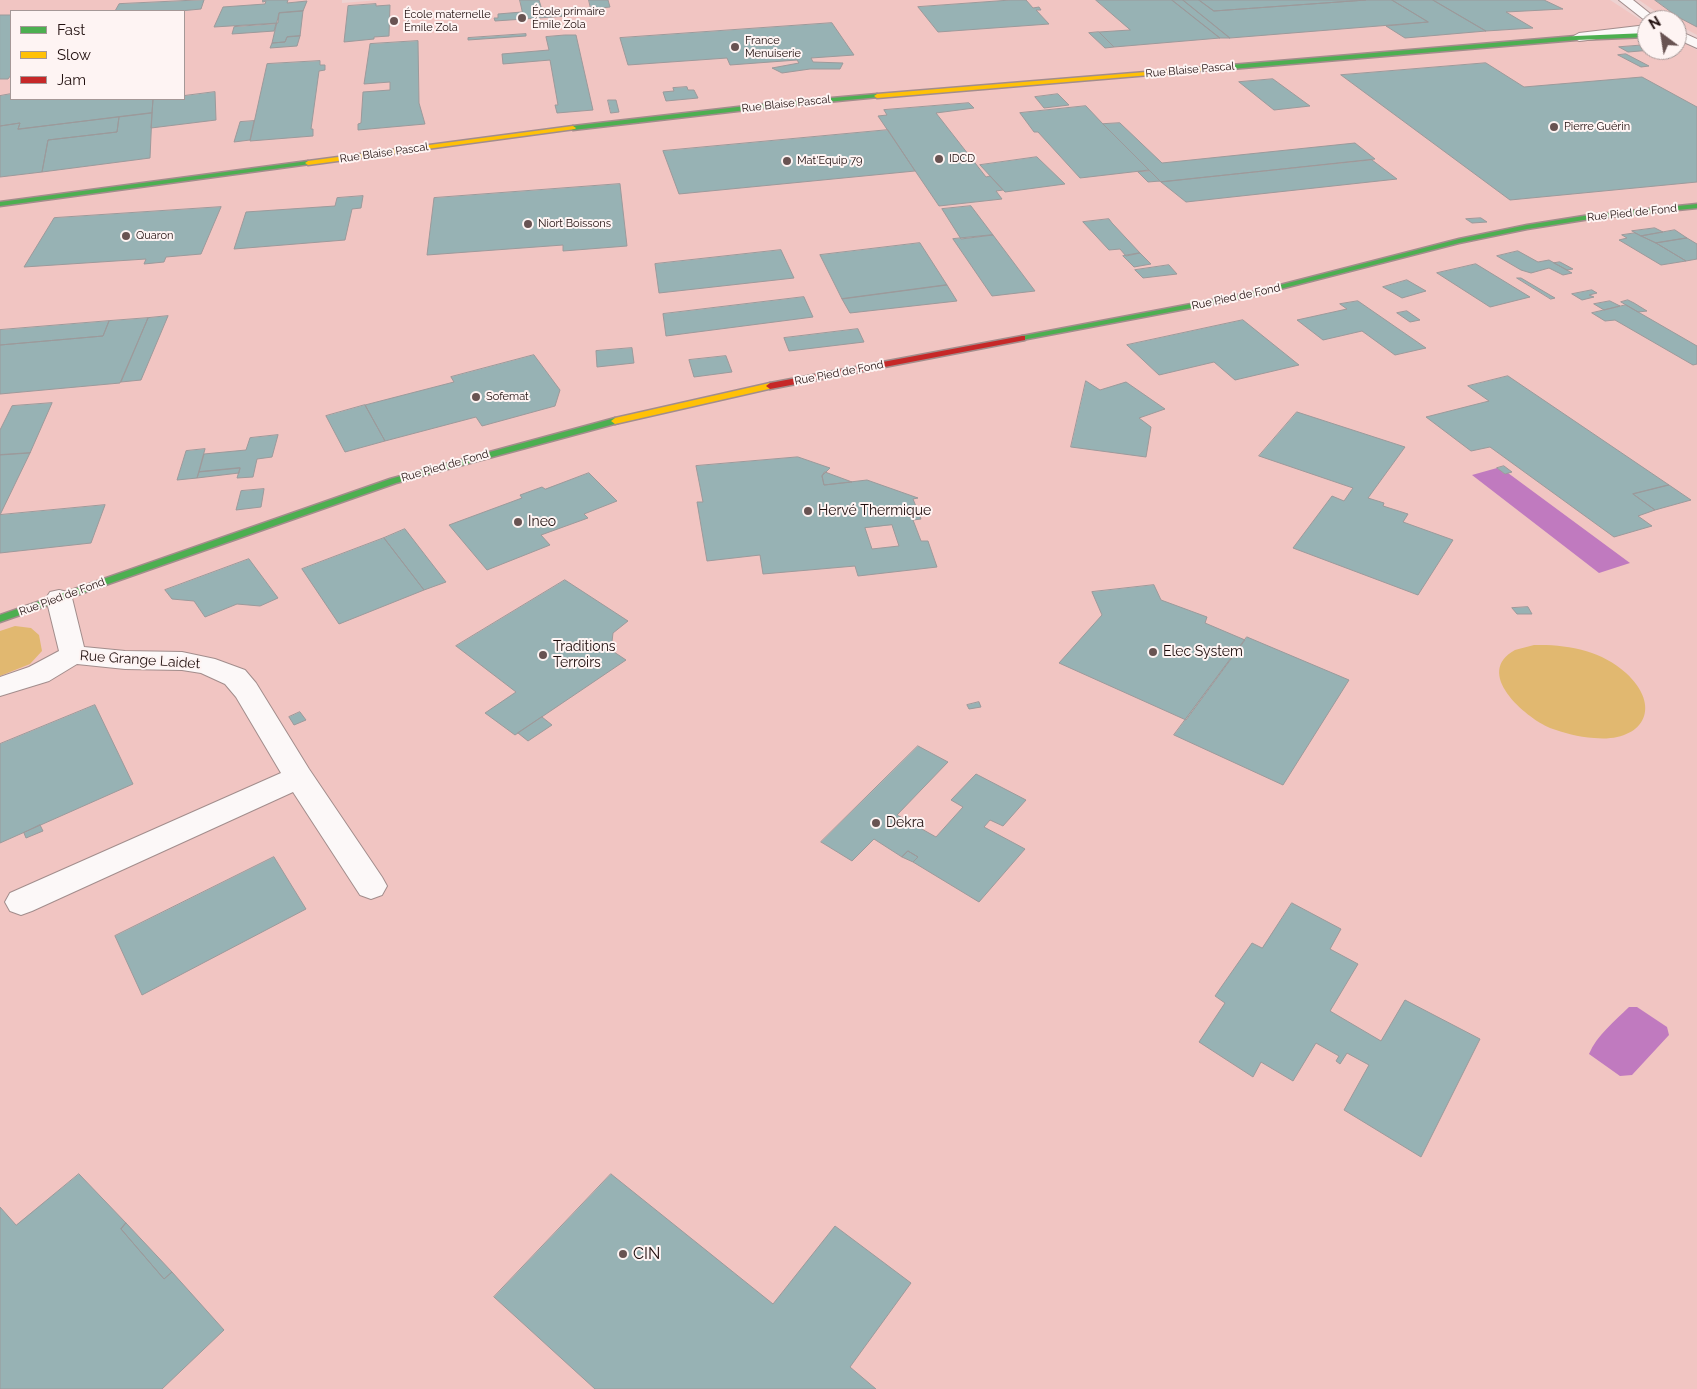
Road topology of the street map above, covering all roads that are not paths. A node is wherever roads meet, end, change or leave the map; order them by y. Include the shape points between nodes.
1 (1625, 0) edge
2 (1638, 10) edge
3 (1637, 30) edge
4 (1637, 35) edge
5 (1576, 38) junction
6 (0, 204) edge
7 (1697, 206) edge
8 (59, 598) junction
9 (0, 619) edge
10 (73, 655) junction
11 (0, 687) edge
12 (299, 777) junction
13 (371, 886) dead end
14 (22, 902) dead end

1 - 2 street
3 - 5 street, Rue Blaise Pascal
4 - 5 street, Rue Blaise Pascal
5 - 6 street, Rue Blaise Pascal via 754,107
7 - 8 street, Rue Pied de Fond via 1527,226 1249,295 779,384 609,422 393,481
8 - 9 street, Rue Pied de Fond
8 - 10 street, Rue Grange Laidet
10 - 11 street via 39,674
10 - 12 street, Rue Grange Laidet via 182,661 206,665 235,677
12 - 13 street, Rue Grange Laidet
12 - 14 street

